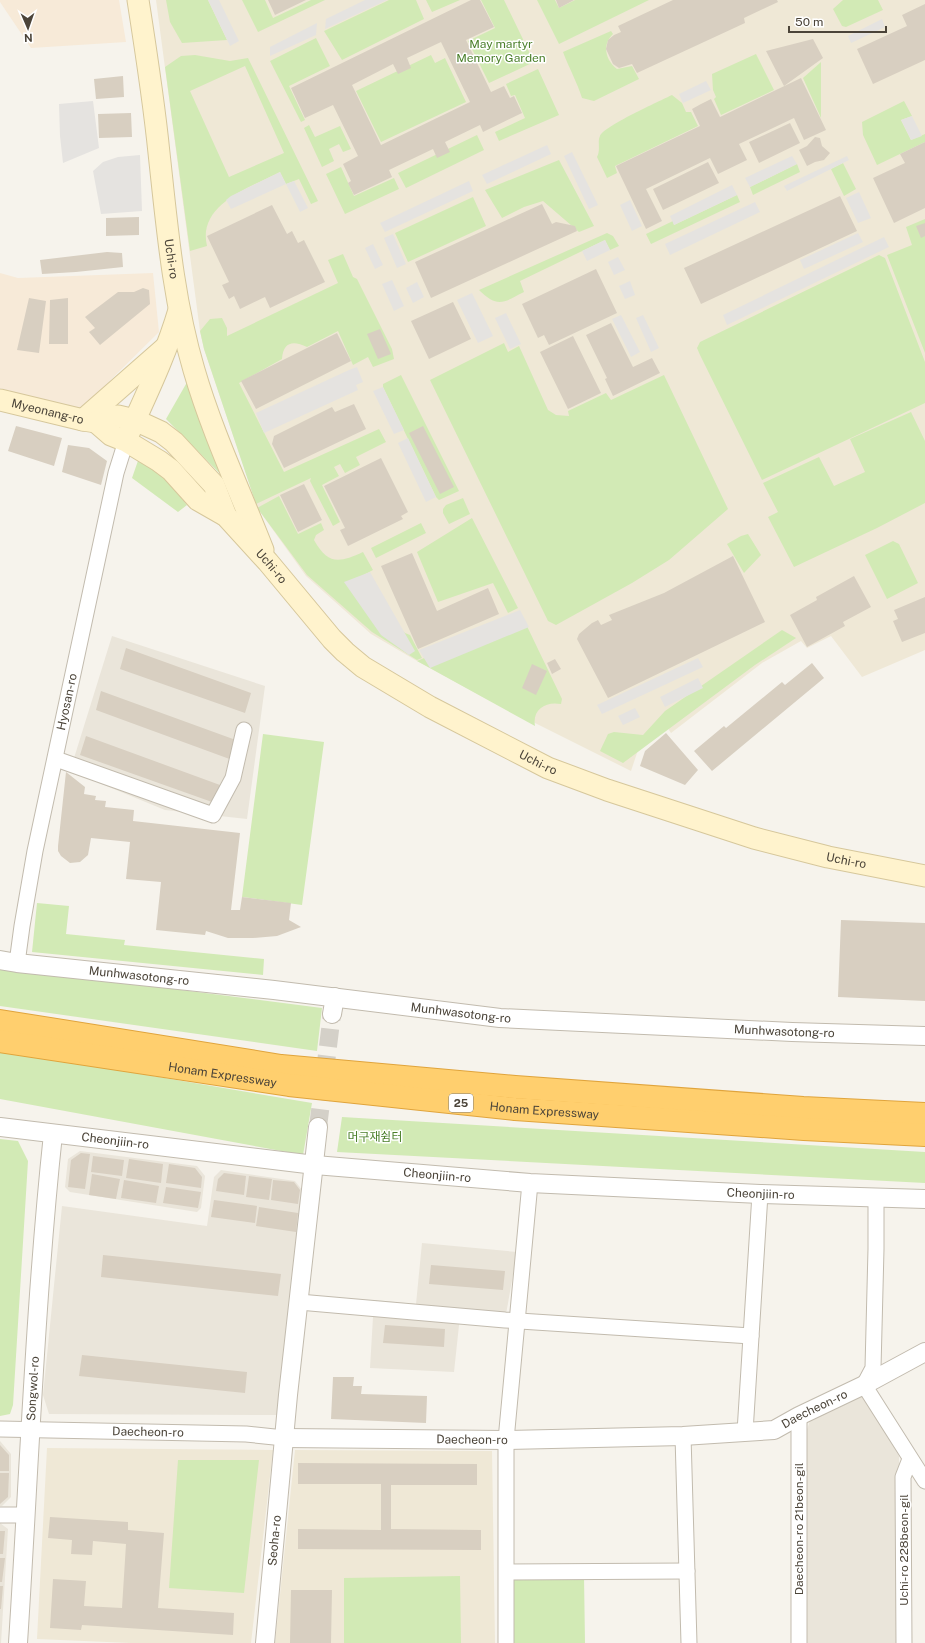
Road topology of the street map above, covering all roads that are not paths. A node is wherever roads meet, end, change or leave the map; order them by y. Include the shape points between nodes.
1 (138, 0) edge
2 (180, 310) junction
3 (169, 344) junction
4 (0, 400) edge
5 (135, 420) junction
6 (89, 421) junction
7 (126, 441) junction
8 (226, 516) junction
9 (268, 562) junction
10 (244, 730) dead end
11 (56, 759) junction
12 (925, 876) edge
13 (9, 962) edge
14 (0, 1021) edge
15 (925, 1036) edge
16 (0, 1041) edge
17 (925, 1114) edge
18 (318, 1126) tunnel mouth
19 (0, 1127) edge
20 (53, 1134) junction
21 (925, 1135) edge
22 (315, 1165) junction
23 (530, 1183) junction
24 (760, 1194) junction
25 (876, 1197) junction
26 (925, 1198) edge
27 (300, 1302) junction
28 (516, 1321) junction
29 (751, 1336) junction
30 (925, 1352) edge
31 (864, 1385) junction
32 (799, 1416) junction
33 (0, 1429) edge
34 (31, 1430) junction
35 (745, 1432) junction
36 (683, 1436) junction
37 (284, 1438) junction
38 (506, 1440) junction
39 (910, 1459) junction
40 (925, 1481) edge
41 (0, 1515) edge
42 (25, 1516) junction
43 (507, 1572) junction
44 (687, 1572) junction
45 (18, 1643) edge
46 (265, 1643) edge
47 (506, 1643) edge
48 (689, 1643) edge
49 (799, 1643) edge
50 (904, 1643) edge

1 - 2 main road, Uchi-ro via 154,100 172,272
2 - 3 main road, Uchi-ro
2 - 9 main road via 194,370 208,412 226,463
3 - 5 main road, Uchi-ro
3 - 6 main road
4 - 6 main road, Myeonang-ro
5 - 6 main road, Myeonang-ro via 118,416
5 - 7 main road
5 - 8 main road, Uchi-ro via 168,437 198,467 214,485
6 - 7 main road, Myeonang-ro
7 - 8 main road, Uchi-ro via 159,460 198,500
7 - 11 street, Hyosan-ro via 116,473
8 - 9 main road, Uchi-ro
9 - 12 main road, Uchi-ro via 332,639 363,667 430,707 548,768 754,838 828,857
10 - 11 street via 233,778 213,815
11 - 13 street, Hyosan-ro via 35,852 22,926
13 - 15 street, Munhwasotong-ro via 333,1005 500,1018
14 - 17 highway, Honam Expressway / 25 via 281,1066 787,1107
16 - 21 highway, Honam Expressway / 25 via 289,1085 515,1109
18 - 22 street, Seoha-ro
19 - 20 street, Cheonjiin-ro
20 - 22 street, Cheonjiin-ro
20 - 34 street, Songwol-ro
22 - 23 street, Cheonjiin-ro
22 - 27 street, Seoha-ro
23 - 24 street, Cheonjiin-ro
23 - 28 street
24 - 25 street, Cheonjiin-ro
24 - 29 street
25 - 26 street, Cheonjiin-ro
25 - 31 street via 873,1368
27 - 28 street
27 - 37 street, Seoha-ro
28 - 29 street
28 - 38 street
29 - 35 street
30 - 31 street, Daecheon-ro
31 - 32 street, Daecheon-ro
31 - 39 street
32 - 35 street, Daecheon-ro via 774,1430
32 - 49 street, Daecheon-ro 21beon-gil
33 - 34 street, Daecheon-ro
34 - 37 street, Daecheon-ro via 246,1434
34 - 42 street, Songwol-ro
35 - 36 street, Daecheon-ro
36 - 38 street, Daecheon-ro
36 - 44 street
37 - 38 street, Daecheon-ro
37 - 46 street, Seoha-ro
38 - 43 street
39 - 40 street
39 - 50 street, Uchi-ro 228beon-gil via 903,1477
41 - 42 street
42 - 45 street, Songwol-ro
43 - 44 street
43 - 47 street
44 - 48 street

